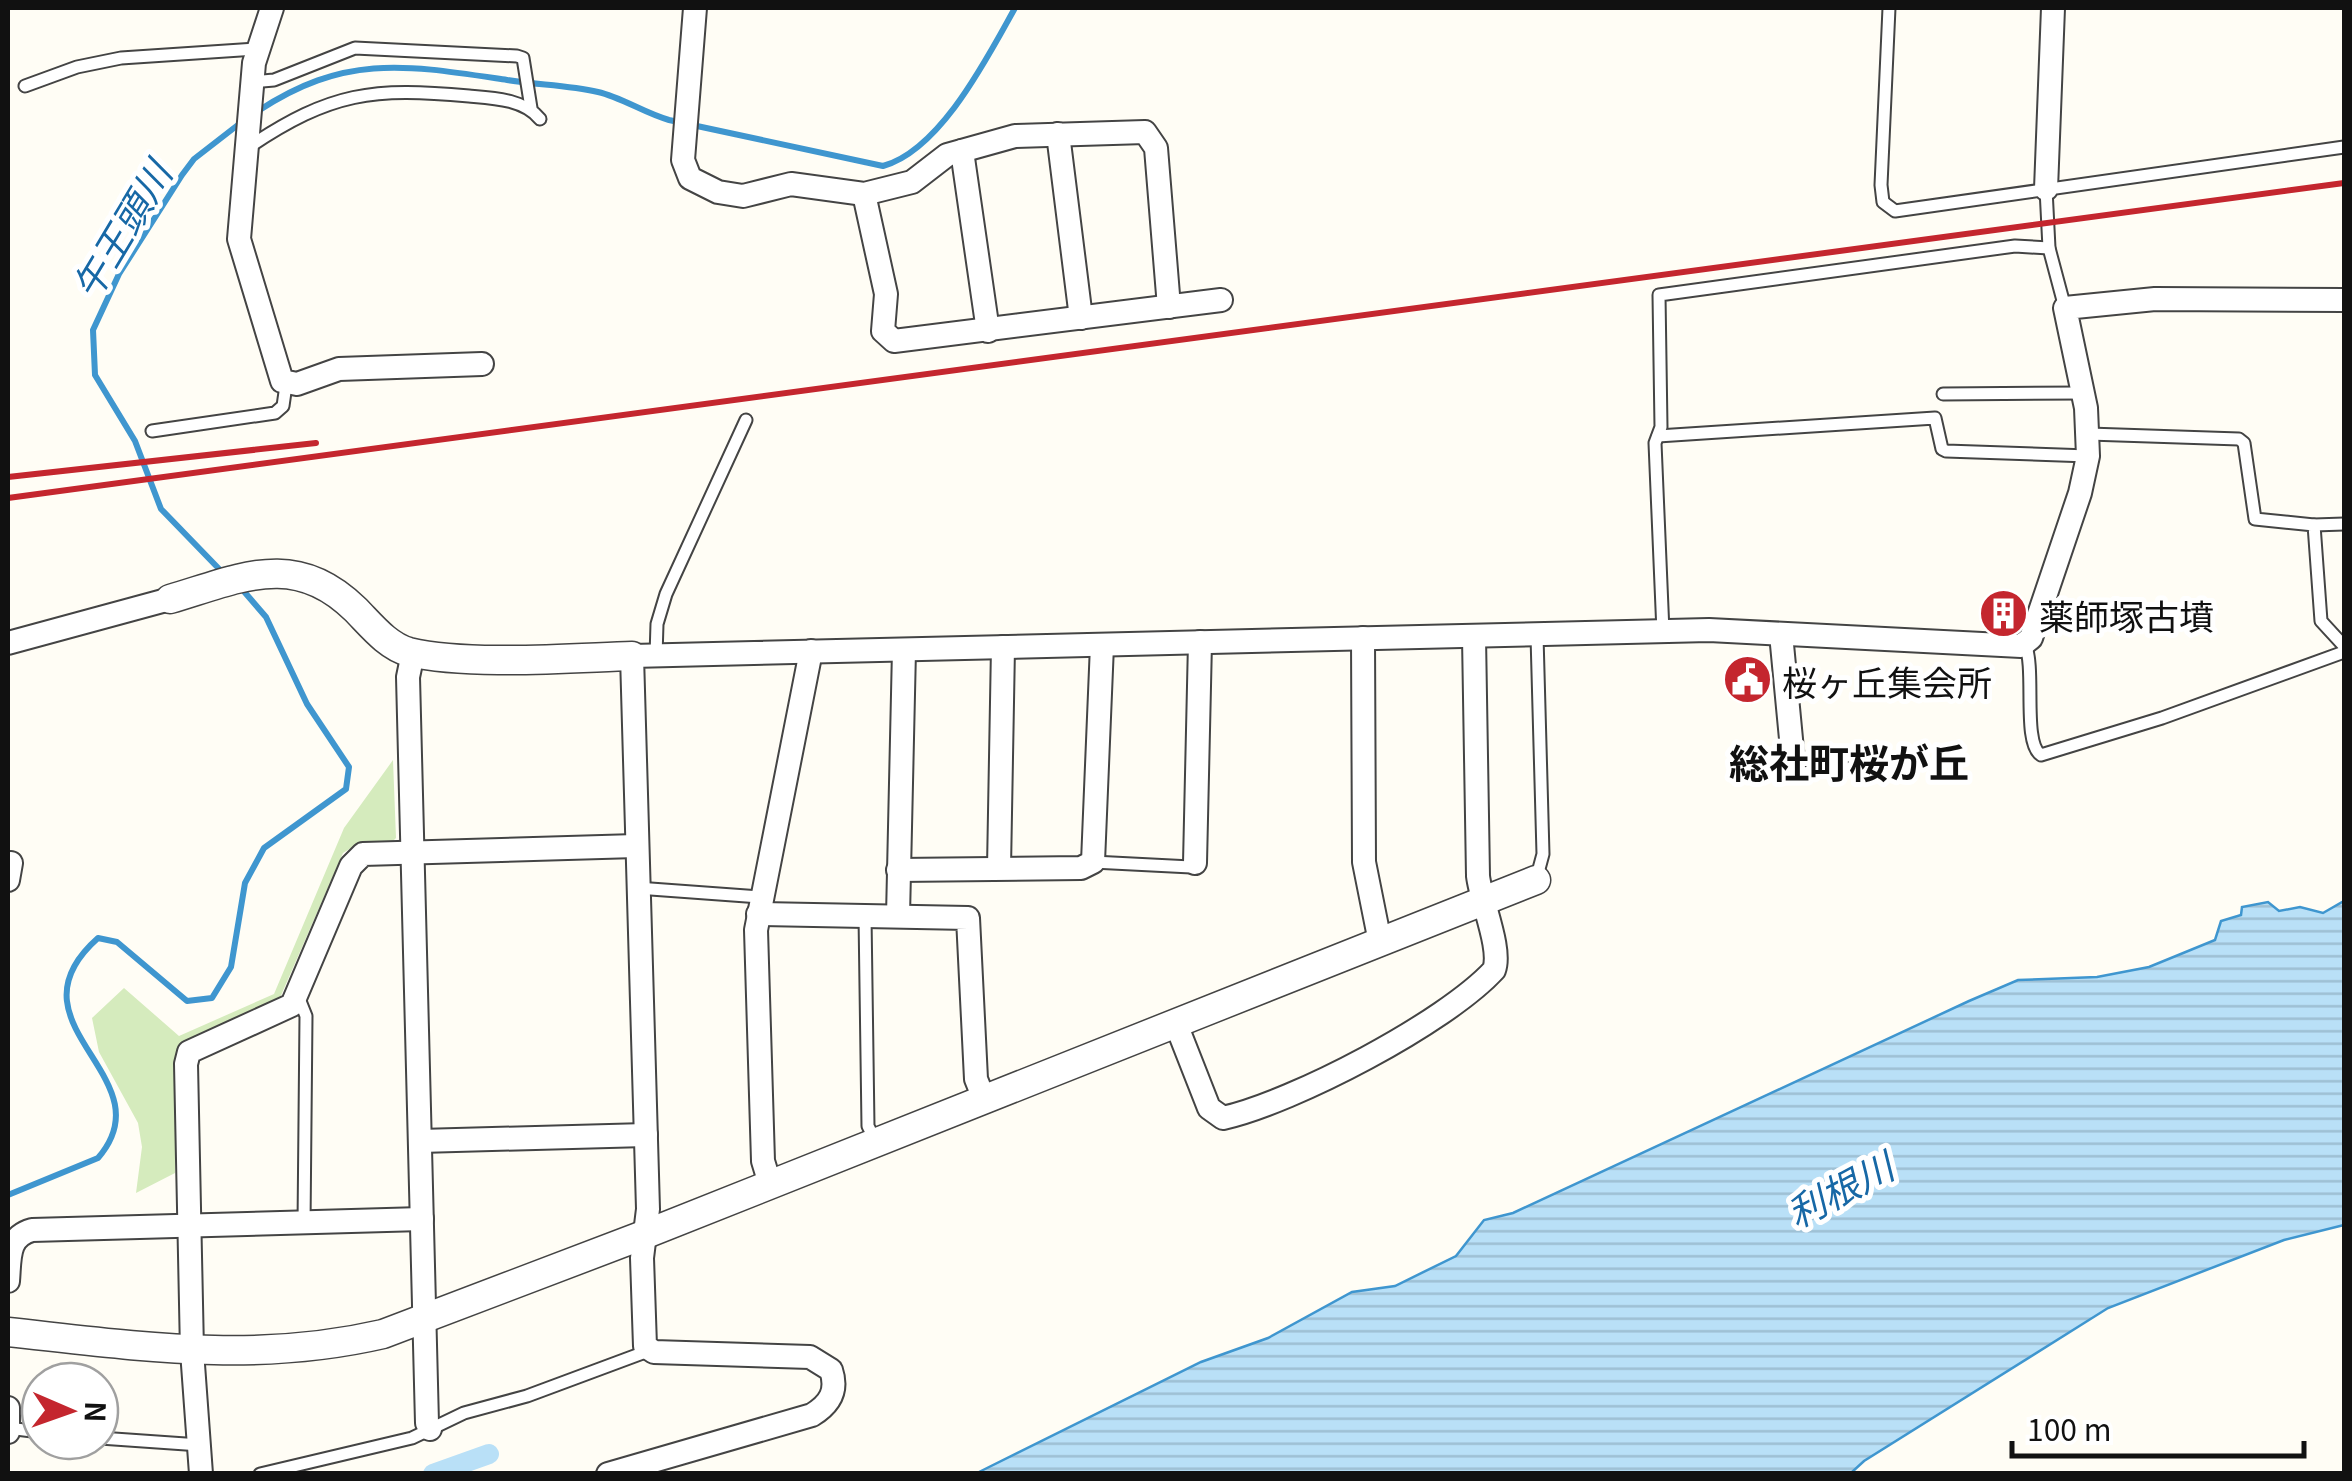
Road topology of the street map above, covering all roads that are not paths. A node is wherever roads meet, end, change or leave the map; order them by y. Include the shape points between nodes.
1 (272, 8) edge
2 (695, 8) edge
3 (1890, 8) edge
4 (2053, 8) edge
5 (256, 49) junction
6 (25, 86) dead end
7 (252, 88) junction
8 (531, 108) junction
9 (540, 119) dead end
10 (1058, 134) junction
11 (249, 146) junction
12 (2344, 147) edge
13 (962, 151) junction
14 (2046, 188) junction
15 (864, 194) junction
16 (2050, 248) junction
17 (1221, 300) dead end
18 (2344, 300) edge
19 (1169, 306) junction
20 (2065, 308) junction
21 (1081, 318) junction
22 (988, 331) junction
23 (482, 364) dead end
24 (286, 385) junction
25 (2083, 393) junction
26 (1943, 394) dead end
27 (746, 420) dead end
28 (152, 431) dead end
29 (1658, 436) junction
30 (2089, 445) junction
31 (2314, 524) junction
32 (2344, 524) edge
33 (170, 598) joint
34 (1663, 632) junction
35 (1781, 634) junction
36 (1537, 636) junction
37 (1363, 638) junction
38 (1474, 638) junction
39 (1200, 642) junction
40 (8, 643) edge
41 (2025, 644) junction
42 (1102, 645) junction
43 (1003, 647) junction
44 (2344, 649) edge
45 (904, 650) junction
46 (812, 651) junction
47 (413, 652) junction
48 (644, 656) junction
49 (1792, 760) joint
50 (1866, 767) dead end
51 (636, 846) junction
52 (411, 852) junction
53 (1093, 862) junction
54 (1194, 863) joint
55 (999, 868) junction
56 (898, 870) junction
57 (1536, 880) joint
58 (638, 888) junction
59 (1481, 902) junction
60 (759, 906) junction
61 (865, 916) junction
62 (898, 916) junction
63 (1380, 942) junction
64 (297, 995) junction
65 (1176, 1024) junction
66 (984, 1100) junction
67 (646, 1136) junction
68 (420, 1142) junction
69 (876, 1142) junction
70 (770, 1184) junction
71 (422, 1219) junction
72 (304, 1224) junction
73 (189, 1227) junction
74 (646, 1234) junction
75 (8, 1281) edge
76 (425, 1320) junction
77 (8, 1332) edge
78 (192, 1351) junction
79 (648, 1351) junction
80 (8, 1409) edge
81 (430, 1429) junction
82 (8, 1430) edge
83 (120, 1439) edge
84 (200, 1445) junction
85 (201, 1474) edge
86 (260, 1474) edge
87 (608, 1474) edge

1 - 5 street
2 - 15 street via 683,160 690,178 744,196 791,184
3 - 14 lane via 1881,186 1888,207 1914,210
4 - 14 street
5 - 6 lane via 121,58
5 - 7 street
7 - 8 lane via 355,48 499,54 523,58
7 - 11 street
8 - 9 lane
8 - 11 lane via 482,97 372,91 322,106
10 - 13 street via 1015,136
10 - 19 street via 1153,137
10 - 21 street
11 - 24 street via 240,249
12 - 14 lane
13 - 15 street via 912,182
13 - 22 street
14 - 16 lane
15 - 22 street via 886,294 885,335 898,342
16 - 20 lane
16 - 29 lane via 2016,246 1659,295
17 - 19 street
18 - 20 street via 2155,299
19 - 21 street
20 - 25 street
21 - 22 street
23 - 24 street via 339,368
24 - 28 lane via 275,413
25 - 26 lane
25 - 30 street
27 - 48 lane
29 - 30 lane via 1934,418 1946,450
29 - 34 lane
30 - 31 lane via 2239,438 2255,519
30 - 41 street via 2080,493
31 - 32 lane
31 - 44 lane via 2321,622
33 - 40 street
33 - 47 street via 292,572 321,581 387,640
34 - 35 street
34 - 36 street
35 - 41 street
35 - 49 street
36 - 38 street
36 - 57 lane via 1543,854
37 - 38 street
37 - 39 street
37 - 63 street via 1364,862
38 - 59 street
39 - 42 street
39 - 54 street
41 - 44 lane via 2032,744 2040,755 2162,718
42 - 43 street
42 - 53 street
43 - 45 street
43 - 55 street
45 - 46 street
45 - 56 street
46 - 48 street
46 - 60 street
47 - 48 street via 516,659
47 - 52 street
48 - 51 street
49 - 50 lane via 1802,774
51 - 52 street
51 - 58 street
52 - 64 street via 363,854 353,862
52 - 68 street
53 - 54 lane
53 - 55 street via 1081,868
55 - 56 street
56 - 62 street
57 - 59 street
58 - 60 lane
58 - 67 street
59 - 63 street
59 - 65 street via 1498,956 1489,976 1392,1043 1302,1089 1217,1117
60 - 61 street
60 - 70 street via 763,1161
61 - 62 street
61 - 69 lane via 868,1126
62 - 66 street via 971,922 976,1079
63 - 65 street
64 - 72 lane via 306,1016
64 - 73 street via 286,1010 190,1052
65 - 66 street
66 - 69 street
67 - 68 street
67 - 74 street
68 - 71 street
69 - 70 street
70 - 74 street
71 - 72 street
71 - 76 street
72 - 73 street
73 - 75 street via 25,1232 12,1244
73 - 78 street
74 - 76 street
74 - 79 street
76 - 78 street via 288,1351
76 - 81 street
77 - 78 street
78 - 84 street
79 - 81 lane
79 - 87 street via 810,1357 831,1370 832,1394 812,1415
80 - 82 street
81 - 86 lane
83 - 84 lane
84 - 85 street

